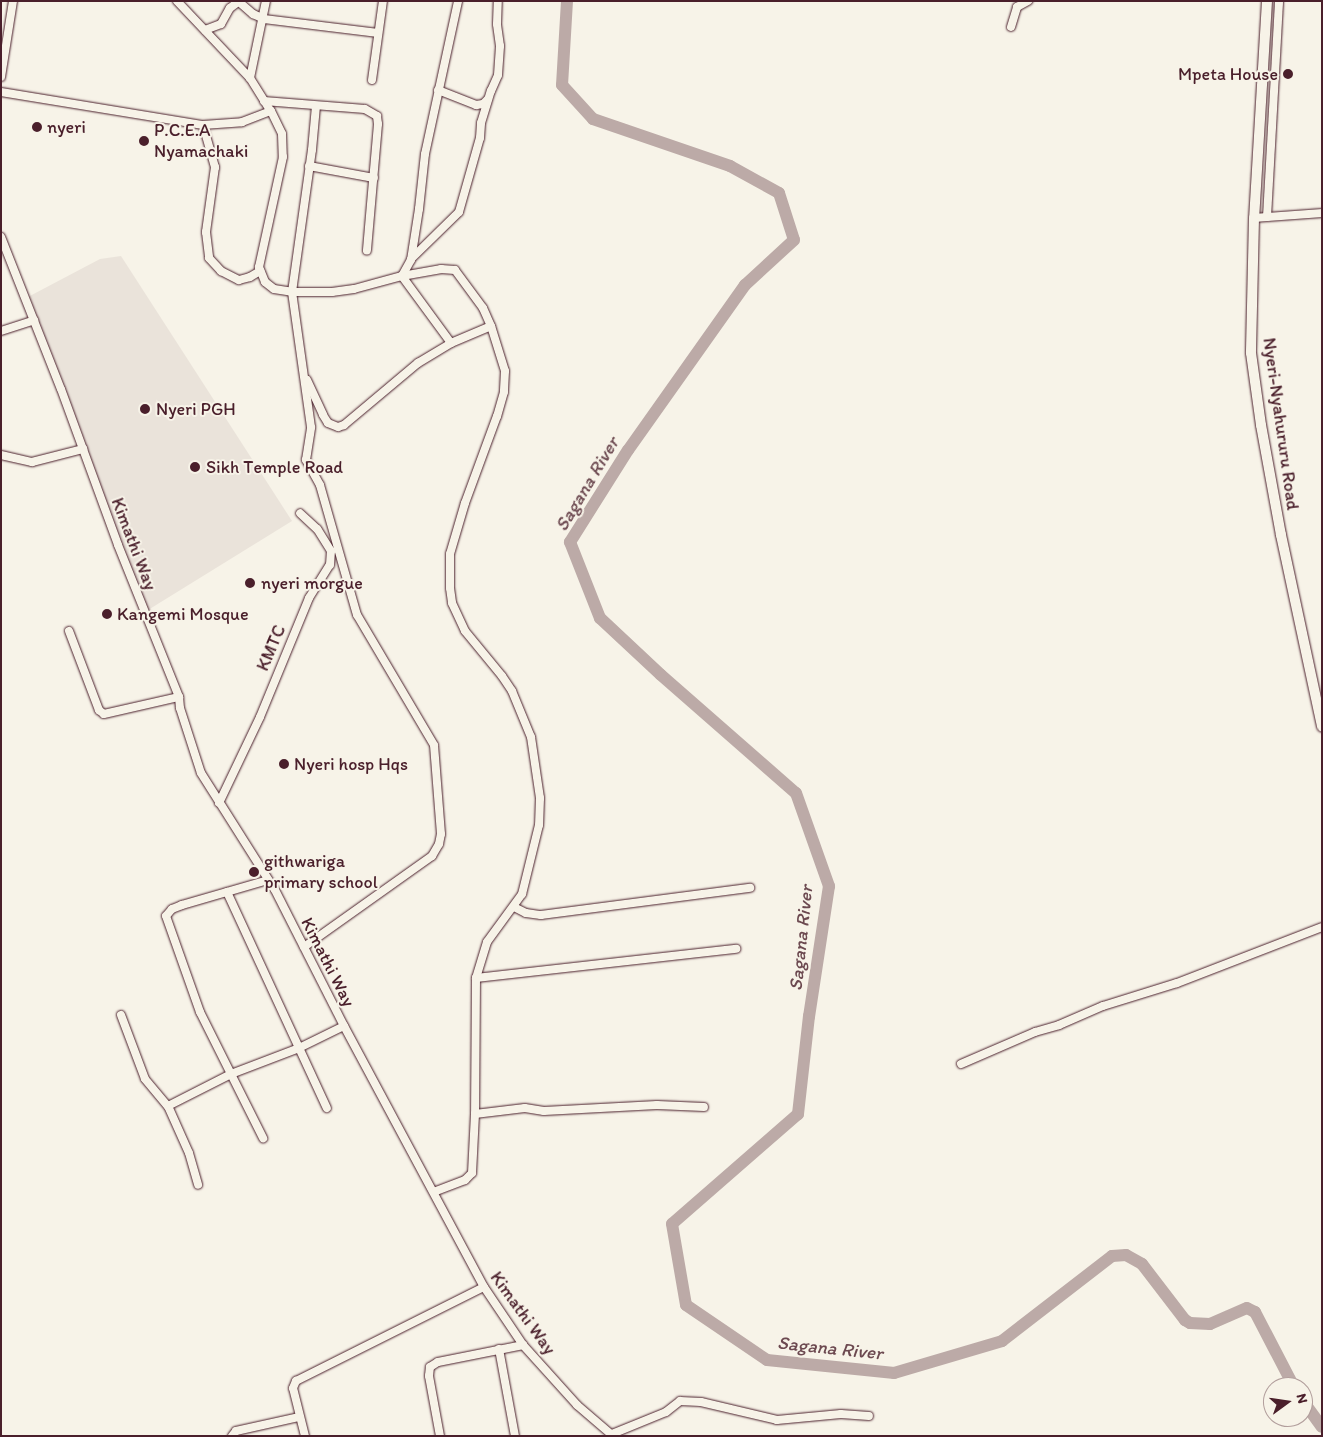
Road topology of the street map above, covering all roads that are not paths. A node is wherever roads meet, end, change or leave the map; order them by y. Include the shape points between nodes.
1 (13, 1) edge
2 (176, 1) edge
3 (238, 1) edge
4 (266, 1) edge
5 (383, 1) edge
6 (458, 1) edge
7 (498, 1) edge
8 (1028, 1) edge
9 (1267, 1) edge
10 (1279, 1) edge
11 (264, 19) junction
12 (1, 20) edge
13 (10, 23) junction
14 (1011, 27) dead end
15 (205, 30) junction
16 (378, 34) junction
17 (1, 77) edge
18 (250, 78) junction
19 (372, 80) dead end
20 (438, 90) junction
21 (1, 92) edge
22 (488, 99) junction
23 (264, 101) junction
24 (316, 106) junction
25 (271, 110) junction
26 (203, 125) junction
27 (308, 166) junction
28 (374, 178) junction
29 (1322, 213) edge
30 (1267, 217) junction
31 (1254, 218) junction
32 (1, 237) edge
33 (368, 251) dead end
34 (411, 260) junction
35 (260, 271) junction
36 (402, 276) junction
37 (292, 292) junction
38 (34, 320) junction
39 (491, 326) junction
40 (1, 331) edge
41 (451, 343) junction
42 (303, 371) junction
43 (83, 449) junction
44 (1, 455) edge
45 (300, 513) dead end
46 (69, 631) dead end
47 (179, 697) junction
48 (1322, 727) edge
49 (219, 803) junction
50 (268, 880) junction
51 (750, 888) dead end
52 (227, 892) junction
53 (514, 906) junction
54 (1322, 927) edge
55 (304, 947) junction
56 (736, 949) dead end
57 (476, 978) junction
58 (122, 1015) dead end
59 (344, 1026) junction
60 (299, 1048) junction
61 (960, 1064) dead end
62 (231, 1074) junction
63 (168, 1106) junction
64 (704, 1107) dead end
65 (326, 1108) dead end
66 (476, 1114) junction
67 (263, 1138) dead end
68 (198, 1185) dead end
69 (434, 1192) junction
70 (484, 1287) junction
71 (523, 1345) junction
72 (499, 1349) junction
73 (869, 1416) dead end
74 (299, 1417) junction
75 (613, 1435) edge
76 (232, 1436) edge
77 (305, 1436) edge
78 (440, 1436) edge
79 (515, 1436) edge

1 - 13 street
2 - 15 street
3 - 11 street
3 - 15 street via 221,24
4 - 11 street
5 - 16 street
6 - 20 street
7 - 22 street via 500,66
8 - 14 street via 1017,7
9 - 31 main road, Nyeri-Nyahururu Road
10 - 30 street
11 - 16 street
11 - 18 street
12 - 13 street
13 - 17 street
15 - 18 street
16 - 19 street
18 - 23 street
20 - 22 street via 476,105
20 - 34 street via 425,154
21 - 26 street
22 - 34 street via 460,212
23 - 24 street
23 - 25 street
24 - 27 street
24 - 28 street via 365,109 377,116
25 - 26 street via 242,122
25 - 35 street via 282,134 283,157
26 - 35 street via 215,167 206,232 208,258 221,272 239,280
27 - 28 street
27 - 37 street
28 - 33 street
29 - 30 street
30 - 31 street
31 - 48 main road, Nyeri-Nyahururu Road via 1251,330 1254,378 1280,535
32 - 38 street, Kimathi Way
34 - 36 street
35 - 37 street via 265,282 274,288
36 - 37 street via 354,289
36 - 39 street via 455,270
36 - 41 street
37 - 42 street
38 - 40 street
38 - 43 street, Kimathi Way
39 - 41 street
39 - 53 street via 505,371 505,383 450,554 450,588 452,603 465,631 507,684 531,737 540,798 539,825 522,894
41 - 42 street via 418,363 338,427 328,423 323,415
42 - 55 street via 311,427 306,460 320,484 357,615 434,745 441,834 432,856
43 - 44 street via 32,462
43 - 47 street, Kimathi Way via 144,614
45 - 49 street, KMTC via 317,529 331,551 330,565 309,598 260,717
46 - 47 street via 99,710 104,714
47 - 49 street, Kimathi Way via 201,773
49 - 50 street, Kimathi Way
50 - 52 street
50 - 55 street, Kimathi Way
51 - 53 street via 542,916 526,913
52 - 60 street
52 - 62 street via 182,905 166,916 200,1012
53 - 57 street via 487,942
54 - 61 street via 1177,983 1035,1032
55 - 59 street, Kimathi Way
56 - 57 street
57 - 66 street
58 - 63 street via 145,1079
59 - 60 street
59 - 69 street, Kimathi Way
60 - 62 street
60 - 65 street
62 - 63 street
62 - 67 street
63 - 68 street via 190,1153
64 - 66 street via 525,1108
66 - 69 street via 472,1173 465,1180
69 - 70 street, Kimathi Way
70 - 71 street, Kimathi Way
70 - 74 street via 296,1381 293,1388
71 - 72 street
71 - 75 street, Kimathi Way via 577,1405
72 - 78 street via 438,1362 430,1367
72 - 79 street
73 - 75 street via 841,1414 778,1420 701,1402 680,1401 666,1412
74 - 76 street via 236,1431
74 - 77 street

